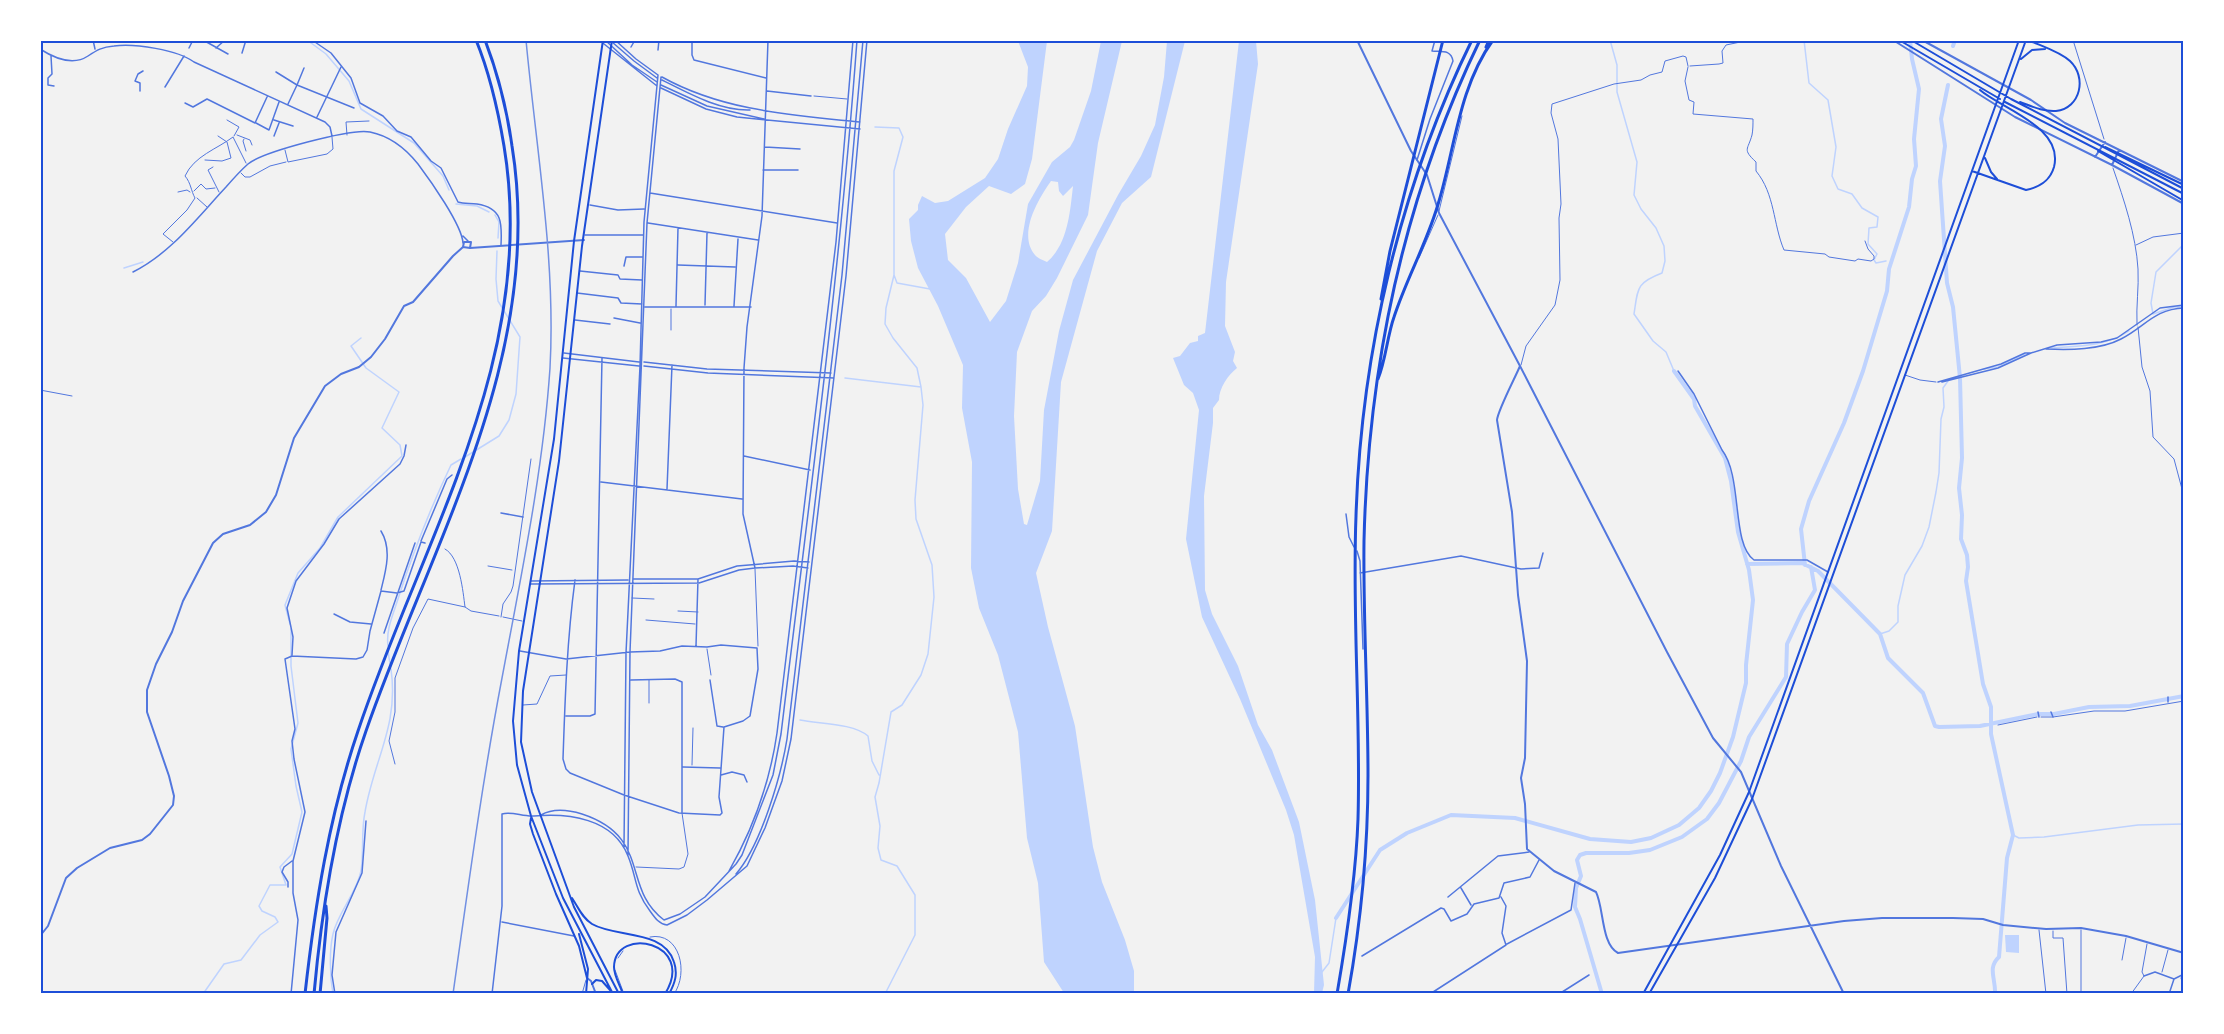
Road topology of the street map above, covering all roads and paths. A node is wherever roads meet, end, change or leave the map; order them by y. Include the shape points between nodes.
1 (93, 40) edge
2 (133, 40) edge
3 (193, 40) edge
4 (203, 40) edge
5 (225, 40) edge
6 (246, 40) edge
7 (312, 40) edge
8 (476, 40) edge
9 (485, 40) edge
10 (613, 40) edge
11 (635, 40) edge
12 (659, 40) edge
13 (692, 40) edge
14 (768, 40) edge
15 (855, 40) edge
16 (863, 40) edge
17 (867, 40) edge
18 (1356, 40) edge
19 (1435, 40) edge
20 (1472, 40) edge
21 (1480, 40) edge
22 (1491, 40) edge
23 (1750, 40) edge
24 (1893, 40) edge
25 (1899, 40) edge
26 (1911, 40) edge
27 (1922, 40) edge
28 (2019, 40) edge
29 (2027, 40) edge
30 (2073, 40) edge
31 (602, 41) edge
32 (1443, 41) edge
33 (133, 47) junction
34 (631, 47) dead end
35 (189, 48) dead end
36 (215, 48) junction
37 (40, 49) edge
38 (2048, 49) junction
39 (95, 50) junction
40 (610, 50) junction
41 (658, 50) dead end
42 (242, 53) dead end
43 (228, 54) dead end
44 (51, 55) junction
45 (184, 55) junction
46 (2019, 61) junction
47 (342, 66) junction
48 (1688, 66) junction
49 (304, 68) dead end
50 (143, 70) dead end
51 (276, 72) dead end
52 (658, 75) junction
53 (662, 77) junction
54 (766, 78) junction
55 (297, 85) junction
56 (54, 86) dead end
57 (1976, 86) junction
58 (2004, 86) junction
59 (165, 87) dead end
60 (659, 87) junction
61 (2008, 88) junction
62 (140, 91) dead end
63 (766, 91) junction
64 (268, 96) junction
65 (812, 96) joint
66 (327, 97) junction
67 (2011, 99) junction
68 (848, 100) junction
69 (279, 102) junction
70 (185, 103) dead end
71 (288, 105) junction
72 (1997, 106) junction
73 (354, 108) dead end
74 (2001, 109) junction
75 (751, 110) junction
76 (765, 112) junction
77 (1462, 116) dead end
78 (317, 118) junction
79 (765, 119) junction
80 (227, 120) dead end
81 (273, 120) junction
82 (369, 121) dead end
83 (847, 121) junction
84 (279, 122) junction
85 (851, 122) junction
86 (857, 122) junction
87 (255, 123) junction
88 (861, 123) junction
89 (293, 126) dead end
90 (846, 128) junction
91 (850, 128) junction
92 (856, 129) junction
93 (860, 129) junction
94 (235, 134) junction
95 (347, 135) junction
96 (218, 136) dead end
97 (274, 136) dead end
98 (233, 137) junction
99 (332, 137) junction
100 (245, 139) junction
101 (2105, 141) junction
102 (227, 142) junction
103 (2093, 142) junction
104 (252, 145) dead end
105 (2091, 146) junction
106 (763, 147) junction
107 (800, 149) dead end
108 (246, 150) dead end
109 (285, 150) junction
110 (2119, 150) junction
111 (1984, 157) junction
112 (2095, 157) junction
113 (205, 160) dead end
114 (1417, 160) junction
115 (288, 162) junction
116 (247, 165) junction
117 (2112, 165) junction
118 (213, 167) dead end
119 (763, 170) junction
120 (798, 170) dead end
121 (1972, 171) junction
122 (240, 172) junction
123 (1978, 173) junction
124 (1999, 181) junction
125 (2184, 185) edge
126 (217, 187) junction
127 (178, 192) dead end
128 (192, 193) junction
129 (648, 193) junction
130 (219, 194) junction
131 (2184, 194) edge
132 (195, 198) junction
133 (2184, 202) edge
134 (589, 204) junction
135 (207, 207) junction
136 (645, 209) junction
137 (762, 211) junction
138 (1439, 213) junction
139 (646, 223) junction
140 (837, 223) junction
141 (678, 228) junction
142 (461, 233) junction
143 (707, 233) junction
144 (2184, 233) edge
145 (584, 235) junction
146 (644, 235) junction
147 (738, 237) junction
148 (584, 240) junction
149 (469, 241) junction
150 (574, 241) junction
151 (760, 241) junction
152 (1865, 241) dead end
153 (174, 243) junction
154 (463, 243) junction
155 (501, 246) junction
156 (2135, 246) junction
157 (479, 247) junction
158 (465, 249) junction
159 (643, 257) junction
160 (677, 265) junction
161 (624, 266) dead end
162 (706, 266) junction
163 (735, 267) junction
164 (1414, 267) dead end
165 (579, 271) junction
166 (133, 272) dead end
167 (642, 280) junction
168 (577, 293) junction
169 (642, 304) junction
170 (705, 306) junction
171 (2184, 306) edge
172 (644, 307) junction
173 (671, 307) junction
174 (676, 307) junction
175 (734, 307) junction
176 (751, 307) junction
177 (614, 318) dead end
178 (1378, 319) junction
179 (574, 320) junction
180 (641, 323) junction
181 (610, 324) dead end
182 (2138, 326) junction
183 (671, 330) dead end
184 (563, 353) junction
185 (571, 354) junction
186 (562, 357) junction
187 (602, 358) junction
188 (571, 359) junction
189 (602, 362) junction
190 (641, 362) junction
191 (672, 365) junction
192 (641, 366) junction
193 (1520, 366) junction
194 (672, 369) junction
195 (744, 370) junction
196 (1678, 371) dead end
197 (821, 372) junction
198 (825, 372) junction
199 (831, 373) junction
200 (835, 373) junction
201 (744, 374) junction
202 (1904, 375) junction
203 (820, 376) junction
204 (825, 377) junction
205 (830, 377) junction
206 (834, 378) junction
207 (1938, 382) joint
208 (1376, 383) junction
209 (40, 390) edge
210 (72, 396) dead end
211 (406, 446) dead end
212 (743, 456) junction
213 (531, 459) dead end
214 (810, 470) junction
215 (452, 475) dead end
216 (601, 482) junction
217 (634, 486) junction
218 (638, 487) junction
219 (2182, 489) dead end
220 (667, 490) junction
221 (742, 499) junction
222 (501, 513) dead end
223 (1346, 514) dead end
224 (523, 517) junction
225 (381, 531) dead end
226 (421, 542) junction
227 (415, 543) dead end
228 (426, 543) dead end
229 (445, 549) dead end
230 (1544, 553) dead end
231 (798, 561) junction
232 (802, 562) junction
233 (809, 562) junction
234 (812, 563) junction
235 (754, 564) junction
236 (488, 566) dead end
237 (797, 566) junction
238 (1515, 566) junction
239 (802, 567) junction
240 (755, 568) junction
241 (808, 568) junction
242 (812, 568) junction
243 (514, 570) junction
244 (1360, 573) junction
245 (1828, 573) junction
246 (598, 579) junction
247 (633, 579) junction
248 (698, 579) junction
249 (575, 580) junction
250 (629, 580) junction
251 (531, 583) junction
252 (540, 583) junction
253 (699, 583) junction
254 (598, 584) junction
255 (631, 584) junction
256 (574, 585) junction
257 (381, 591) junction
258 (397, 593) junction
259 (632, 598) junction
260 (654, 599) dead end
261 (465, 607) junction
262 (678, 611) dead end
263 (698, 612) junction
264 (334, 614) dead end
265 (501, 616) junction
266 (646, 620) dead end
267 (524, 621) junction
268 (372, 624) junction
269 (697, 624) junction
270 (384, 633) dead end
271 (696, 647) junction
272 (707, 647) junction
273 (758, 648) junction
274 (1362, 649) dead end
275 (519, 651) junction
276 (530, 652) junction
277 (630, 652) junction
278 (626, 653) junction
279 (290, 656) junction
280 (596, 656) junction
281 (567, 658) junction
282 (566, 675) junction
283 (711, 675) dead end
284 (630, 680) junction
285 (649, 680) junction
286 (711, 680) dead end
287 (2168, 697) dead end
288 (2184, 701) edge
289 (2168, 702) junction
290 (649, 703) dead end
291 (522, 705) junction
292 (2038, 712) dead end
293 (2051, 712) dead end
294 (564, 716) junction
295 (2039, 717) junction
296 (2053, 717) junction
297 (1998, 725) dead end
298 (724, 727) junction
299 (693, 728) dead end
300 (395, 764) dead end
301 (682, 767) junction
302 (692, 767) junction
303 (720, 768) junction
304 (720, 775) junction
305 (747, 782) dead end
306 (1749, 792) junction
307 (626, 795) junction
308 (1752, 799) junction
309 (682, 813) junction
310 (540, 815) junction
311 (531, 816) junction
312 (366, 821) dead end
313 (624, 831) junction
314 (614, 832) junction
315 (624, 842) junction
316 (628, 848) junction
317 (624, 849) junction
318 (1529, 852) junction
319 (628, 855) junction
320 (1539, 860) junction
321 (292, 861) junction
322 (631, 867) junction
323 (635, 867) junction
324 (727, 874) junction
325 (732, 879) junction
326 (1576, 882) junction
327 (288, 887) dead end
328 (1460, 887) junction
329 (569, 893) junction
330 (1501, 896) junction
331 (1448, 897) dead end
332 (325, 902) junction
333 (1472, 906) junction
334 (501, 922) junction
335 (1811, 925) junction
336 (577, 926) junction
337 (2039, 928) junction
338 (2053, 928) junction
339 (2081, 928) junction
340 (40, 936) edge
341 (575, 936) junction
342 (2126, 936) junction
343 (645, 938) junction
344 (2147, 942) junction
345 (1678, 944) junction
346 (1506, 945) junction
347 (1669, 946) junction
348 (2169, 947) junction
349 (2184, 953) edge
350 (1362, 956) dead end
351 (2122, 960) dead end
352 (2162, 974) junction
353 (2182, 974) edge
354 (1589, 975) dead end
355 (2144, 976) junction
356 (587, 978) junction
357 (2174, 979) junction
358 (592, 984) junction
359 (2184, 988) edge
360 (291, 993) edge
361 (305, 993) edge
362 (314, 993) edge
363 (320, 993) edge
364 (335, 993) edge
365 (492, 993) edge
366 (584, 993) edge
367 (596, 993) edge
368 (613, 993) edge
369 (622, 993) edge
370 (664, 993) edge
371 (669, 993) edge
372 (674, 993) edge
373 (1337, 993) edge
374 (1348, 993) edge
375 (1430, 993) edge
376 (1559, 993) edge
377 (1643, 993) edge
378 (1649, 993) edge
379 (1844, 993) edge
380 (2046, 993) edge
381 (2067, 993) edge
382 (2081, 993) edge
383 (2131, 993) edge
384 (2169, 993) edge

1 - 39 street
2 - 33 street
3 - 35 street
4 - 36 street
5 - 36 street
6 - 42 street
7 - 47 street
8 - 361 highway via 501,125 508,171 510,259 501,328 460,471 379,670 345,771 317,897
9 - 332 highway via 509,124 516,170 518,259 511,318 488,413 352,774
10 - 40 main road
10 - 52 street
10 - 75 street via 659,79 730,108
11 - 34 street
12 - 41 street
13 - 54 street via 693,59
14 - 54 street
15 - 68 street
15 - 85 street
16 - 86 street
17 - 88 street
18 - 114 street
19 - 114 street via 1432,51 1446,52 1453,61
20 - 178 highway via 1416,178
21 - 208 highway via 1441,129 1413,212 1390,299
22 - 208 highway via 1462,103 1438,203 1394,317
23 - 48 lane via 1726,45 1723,63
24 - 72 street
25 - 57 main road
26 - 67 main road
27 - 58 street
28 - 58 main road
29 - 38 main road
29 - 46 main road
30 - 101 lane
31 - 40 street
31 - 79 street via 643,73 691,99
31 - 150 main road
32 - 178 highway via 1390,251
33 - 39 street
33 - 45 street
36 - 43 street
37 - 44 street
38 - 46 main road via 2032,50
38 - 67 main road via 2068,58 2078,71 2080,87 2073,101 2063,109 2042,110
39 - 44 street via 89,56 72,60
40 - 60 street
40 - 134 main road
44 - 56 street via 48,85
45 - 59 street
45 - 64 street
46 - 61 main road
47 - 66 street
47 - 155 street via 360,103 411,137 441,168 458,202 482,205 499,216
48 - 152 lane via 1685,81 1689,100 1694,102 1693,114 1753,118 1747,153 1756,162 1756,171 1775,211 1784,250 1855,261 1874,260
48 - 193 lane via 1686,57 1673,58 1665,61 1662,72 1641,80 1614,84 1552,104 1561,204 1560,280 1555,305 1526,346
49 - 55 street
50 - 62 street via 135,81 140,83
51 - 55 street
52 - 53 street
52 - 60 street
53 - 60 street
53 - 75 street via 710,99
54 - 63 street
55 - 66 street
55 - 71 street
57 - 105 main road
57 - 124 main road via 1986,96 2025,116 2053,150 2055,164 2049,178 2039,186 2026,190
58 - 61 street
58 - 72 main road
60 - 79 street via 723,114
60 - 129 street
61 - 74 main road
61 - 101 street via 2065,123
63 - 65 street
63 - 76 street
64 - 69 street
64 - 87 street
65 - 68 lane
66 - 73 street
66 - 78 street
67 - 103 main road
68 - 83 street
69 - 71 street
69 - 81 street
70 - 87 street via 193,107 207,99
71 - 78 street
72 - 74 street
72 - 121 main road
74 - 111 main road
74 - 112 street
75 - 76 street
76 - 79 street
76 - 83 street
77 - 138 lane
78 - 99 street via 330,127
79 - 90 street
79 - 106 street
80 - 94 lane via 239,127
81 - 84 street
81 - 87 street via 269,130
82 - 95 lane via 346,122
83 - 85 street
83 - 90 street
84 - 89 street
84 - 97 street
85 - 86 street
85 - 91 street
86 - 88 street
86 - 92 street
88 - 93 street
90 - 91 street
90 - 140 street
91 - 92 street
91 - 198 street
92 - 93 street
92 - 199 street
93 - 200 street
94 - 98 lane
94 - 100 lane
95 - 99 street
95 - 142 street via 368,131 403,148 434,187
96 - 102 lane
98 - 102 lane
98 - 116 lane
99 - 109 street
99 - 115 lane via 332,151
100 - 104 lane
100 - 108 lane
101 - 110 street
101 - 112 street
102 - 113 lane via 231,158
102 - 128 lane via 203,155 187,171 185,176
103 - 125 main road
103 - 125 main road
105 - 131 main road
105 - 133 main road
106 - 107 street
106 - 119 street
109 - 115 lane
109 - 116 street
110 - 117 street
110 - 125 street
111 - 123 main road
111 - 124 main road
112 - 117 street
114 - 138 street via 1431,185
115 - 122 lane via 250,177
116 - 122 street
117 - 133 street
117 - 156 lane
118 - 126 lane via 208,170
119 - 120 street
119 - 137 street
121 - 123 main road
121 - 245 main road
122 - 130 street
123 - 124 main road
123 - 202 main road
126 - 128 lane via 206,189 201,184
126 - 130 lane
127 - 128 lane
128 - 132 lane
129 - 136 street
129 - 137 street
129 - 139 street
130 - 135 street
132 - 135 lane
132 - 153 lane via 163,234
134 - 136 street via 618,210
134 - 145 main road
135 - 153 street
136 - 139 street
137 - 140 street
137 - 151 street
138 - 164 lane
138 - 193 street
139 - 141 street
139 - 146 street
139 - 172 street
140 - 197 street
141 - 143 street
141 - 160 street
142 - 149 street
142 - 154 street
143 - 147 street
143 - 162 street
144 - 156 lane via 2153,237
145 - 146 street
145 - 148 main road
146 - 159 street
147 - 151 street
147 - 163 street
148 - 150 street
148 - 165 main road
149 - 154 street
149 - 157 street
149 - 158 street
150 - 155 street
150 - 184 main road
151 - 176 street
153 - 166 street
154 - 158 street
155 - 157 street
156 - 182 lane
157 - 158 street
158 - 340 street via 453,256 413,302 405,306 371,357 325,386 294,438 276,495 266,512 250,525 223,534 213,543 183,601 147,690 147,712 169,776 173,805 142,840 110,849 66,878 48,926
159 - 161 street via 626,257
159 - 167 street
160 - 162 street
160 - 174 street
162 - 163 street
162 - 170 street
163 - 175 street
165 - 167 street
165 - 168 main road
167 - 169 street
168 - 169 street
168 - 179 main road
169 - 172 street
169 - 180 street
170 - 174 street
170 - 175 street
171 - 182 street via 2160,308
172 - 173 street
172 - 190 street
173 - 174 street
173 - 183 lane
175 - 176 street
176 - 195 street
177 - 180 street
178 - 373 highway via 1365,407 1356,514 1356,851
179 - 181 street
179 - 185 main road
180 - 190 street
182 - 207 street via 2117,338 2057,345 1998,368
182 - 219 lane via 2142,367 2150,391 2153,437 2174,459
184 - 185 street
184 - 186 main road
185 - 187 street
185 - 188 main road
186 - 188 street
186 - 251 main road via 554,439
187 - 189 street
187 - 190 street
188 - 189 street
188 - 252 main road
189 - 192 street
189 - 216 street
190 - 191 street
190 - 192 street
191 - 194 street
191 - 195 street
192 - 194 street
192 - 217 street
192 - 218 street
193 - 238 street via 1498,414 1512,512
193 - 306 street via 1708,729 1739,769
194 - 201 street
194 - 220 street
195 - 197 street
195 - 201 street
196 - 245 street via 1728,458 1741,534 1749,557 1807,560
197 - 198 street
197 - 203 street
198 - 199 street
198 - 204 street
199 - 200 street
199 - 205 street
200 - 206 street
201 - 203 street
201 - 212 street
202 - 207 lane
202 - 308 main road
203 - 204 street
203 - 214 street
204 - 205 street
204 - 232 street
205 - 206 street
205 - 233 street
206 - 234 street
208 - 374 highway via 1367,461 1364,541 1366,843
209 - 210 lane
211 - 279 street via 400,464 339,519 296,580 288,608 293,637
212 - 214 street
212 - 221 street
213 - 224 lane
214 - 231 street
215 - 226 street
216 - 217 street
216 - 246 street
217 - 218 street
217 - 250 street
218 - 220 street
218 - 247 street
220 - 221 street
221 - 235 street
222 - 224 street
223 - 244 street
224 - 243 lane
225 - 257 street via 387,555
226 - 228 street
226 - 258 street via 404,591
227 - 258 street
229 - 261 lane via 451,553 464,589
230 - 238 street via 1539,568
231 - 232 street
231 - 235 street
231 - 237 street
232 - 233 street
232 - 239 street
233 - 234 street
233 - 241 street
234 - 242 street
235 - 240 street
235 - 248 street
236 - 243 lane
237 - 239 street
237 - 240 street
237 - 324 street via 773,757 760,799
238 - 244 street via 1461,556
238 - 318 street via 1527,662 1521,778
239 - 241 street
239 - 324 street via 777,757 768,792 742,855
240 - 253 street
240 - 273 lane
241 - 242 street
241 - 325 street via 780,777 747,860
242 - 325 street via 782,781 747,866
243 - 265 lane via 511,592 502,604
244 - 274 street
245 - 306 main road
246 - 249 street
246 - 250 street
246 - 254 street
247 - 248 street
247 - 250 street
247 - 255 street
248 - 253 street
249 - 252 street
249 - 256 street
250 - 255 street
251 - 252 street
251 - 267 main road
252 - 256 street
252 - 276 main road
253 - 255 street
253 - 263 street
254 - 255 street
254 - 256 street
254 - 280 street
255 - 259 street
255 - 278 street
256 - 281 street
257 - 258 street
257 - 268 street
258 - 270 street
259 - 260 lane
259 - 277 street
261 - 265 lane
261 - 300 lane via 428,599 413,628 395,678 395,712 389,741
262 - 263 lane
263 - 269 street
264 - 268 street
265 - 267 lane
266 - 269 lane
267 - 275 main road
268 - 279 street via 363,657
269 - 271 street
271 - 272 street
271 - 277 street
272 - 273 street
272 - 283 lane
273 - 298 street via 750,716
275 - 276 street
275 - 311 main road via 514,737
276 - 281 street
276 - 291 main road
277 - 278 street
277 - 284 street
278 - 280 street
278 - 307 street
279 - 321 street via 285,659 295,729 292,741 304,812
280 - 281 street
280 - 294 street via 595,714
281 - 282 street
282 - 291 lane via 550,676 537,704
282 - 294 street
284 - 285 street
284 - 307 street
285 - 290 lane
285 - 301 street via 682,682
286 - 298 street via 717,726
287 - 289 street
288 - 289 lane
289 - 296 lane via 2125,711
291 - 310 main road via 523,751
292 - 295 street
293 - 296 street
294 - 307 street via 564,765 570,773
295 - 296 lane
295 - 297 lane
298 - 303 street
299 - 302 lane
301 - 302 street
301 - 309 street
302 - 303 street
303 - 304 street
304 - 305 street via 738,772
304 - 309 street via 720,815
306 - 308 street
306 - 347 main road via 1720,855
307 - 309 street
307 - 313 street
307 - 316 street
308 - 335 street
308 - 345 main road via 1725,859
309 - 323 lane via 688,854 684,867
310 - 311 street
310 - 314 street via 555,811 579,813
310 - 317 street via 569,815 591,821
310 - 329 main road
311 - 334 street via 501,816
311 - 336 main road
311 - 341 main road via 533,834
312 - 364 street via 362,873 336,932 332,975
313 - 314 street
313 - 315 street
314 - 315 street
315 - 316 street
315 - 317 street
316 - 319 street
316 - 323 street
317 - 319 street
318 - 320 street
318 - 328 street via 1498,856
319 - 322 street
320 - 326 street
320 - 330 street via 1530,877 1504,883
321 - 327 street via 282,872
321 - 360 street via 298,920
322 - 323 lane
322 - 325 street via 641,897 664,924 687,915
323 - 324 street via 644,894 664,920 705,897
326 - 346 street via 1570,910
326 - 347 street via 1598,896 1614,951
328 - 331 street
328 - 333 street
329 - 343 main road via 585,920
329 - 369 main road via 586,933
330 - 333 street
330 - 346 street via 1506,906 1502,933
332 - 362 highway
332 - 363 highway
333 - 350 street via 1467,914 1451,921 1441,908
334 - 341 street
334 - 365 street
335 - 337 street via 1882,918 1983,919
335 - 345 street
335 - 379 street
336 - 356 main road
336 - 368 main road
337 - 338 street
337 - 380 lane
338 - 339 street
338 - 381 lane via 2053,938 2063,938
339 - 342 street
339 - 382 lane
341 - 356 main road
342 - 344 street
342 - 351 lane
343 - 371 main road via 666,948 675,962 676,977
343 - 372 lane via 659,935 678,953 681,977
344 - 348 street
344 - 355 lane
345 - 347 street
345 - 378 main road
346 - 375 street
347 - 377 main road
348 - 349 street
348 - 352 lane
352 - 355 street
352 - 357 street
353 - 357 street
353 - 359 lane
354 - 376 street
355 - 383 lane
356 - 358 street
356 - 366 main road
357 - 384 street
358 - 367 street
358 - 368 main road via 602,981
369 - 370 main road via 614,969 616,958 623,949 641,942 657,947 670,961 672,974

